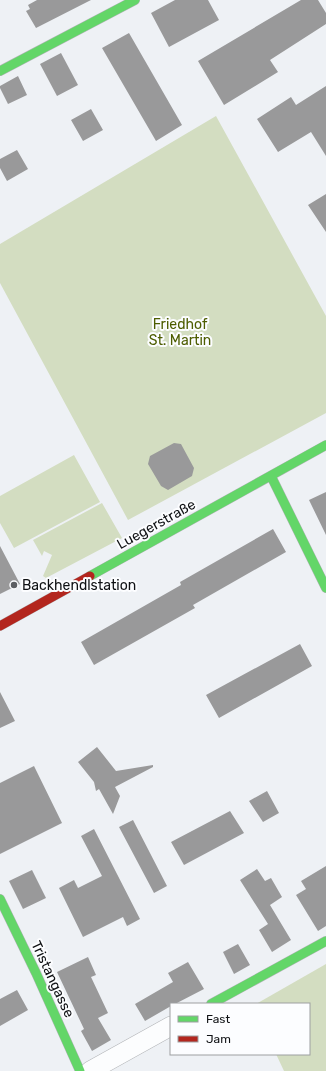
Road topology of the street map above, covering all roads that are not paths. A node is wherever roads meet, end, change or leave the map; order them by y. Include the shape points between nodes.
1 (135, 0) edge
2 (0, 71) edge
3 (326, 445) edge
4 (271, 476) junction
5 (326, 588) edge
6 (0, 626) edge
7 (0, 899) edge
8 (326, 941) edge
9 (213, 1003) edge
10 (170, 1027) edge
11 (80, 1071) edge
12 (90, 1071) edge

1 - 2 street
3 - 4 street, Luegerstraße
4 - 5 street
4 - 6 street, Luegerstraße
7 - 11 street, Tristangasse
8 - 9 street
10 - 12 street

